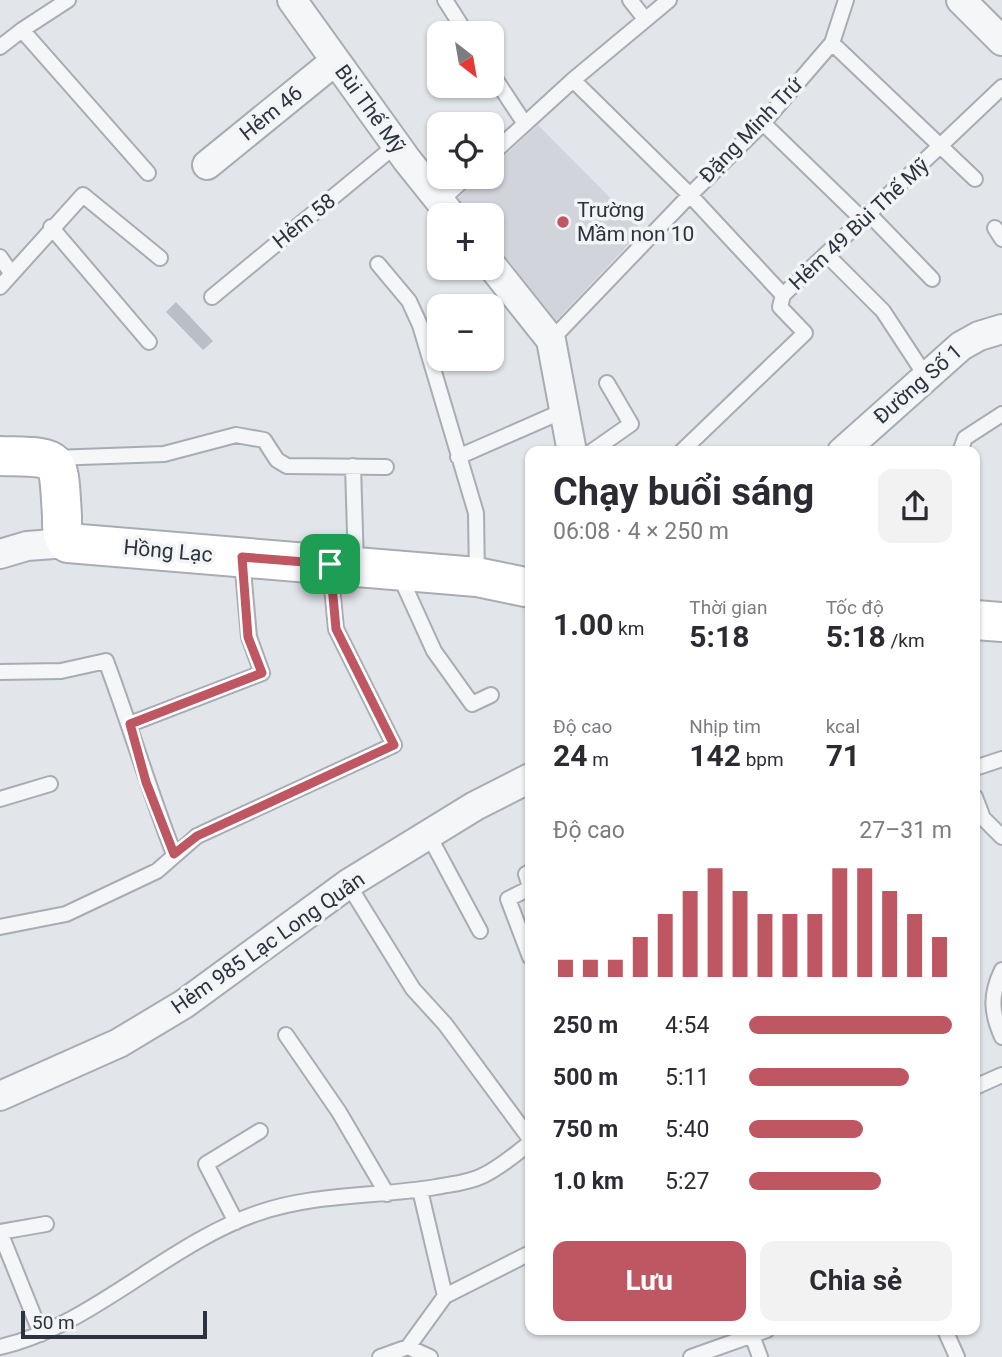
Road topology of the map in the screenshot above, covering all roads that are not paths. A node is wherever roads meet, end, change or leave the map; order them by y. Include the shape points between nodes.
1 (68, 0) edge
2 (293, 0) edge
3 (445, 0) edge
4 (630, 0) edge
5 (669, 0) edge
6 (846, 0) edge
7 (961, 0) edge
8 (645, 19) junction
9 (458, 21) edge
10 (23, 30) junction
11 (1002, 41) edge
12 (832, 43) junction
13 (0, 47) edge
14 (335, 61) junction
15 (573, 80) junction
16 (1002, 88) edge
17 (504, 92) edge
18 (763, 123) junction
19 (525, 124) junction
20 (504, 143) edge
21 (396, 145) junction
22 (941, 147) junction
23 (207, 165) dead end
24 (148, 173) dead end
25 (975, 179) dead end
26 (690, 195) junction
27 (442, 203) edge
28 (866, 217) junction
29 (51, 227) junction
30 (827, 255) junction
31 (0, 257) edge
32 (160, 258) dead end
33 (378, 264) dead end
34 (11, 273) junction
35 (932, 278) dead end
36 (503, 280) edge
37 (0, 287) edge
38 (783, 295) junction
39 (212, 297) dead end
40 (1002, 329) edge
41 (551, 340) junction
42 (149, 342) dead end
43 (925, 375) junction
44 (607, 383) dead end
45 (563, 411) junction
46 (1002, 414) edge
47 (571, 446) edge
48 (600, 446) edge
49 (687, 446) edge
50 (848, 446) edge
51 (960, 446) edge
52 (0, 456) edge
53 (458, 457) junction
54 (49, 459) junction
55 (353, 466) junction
56 (386, 467) dead end
57 (68, 542) junction
58 (0, 554) edge
59 (242, 557) junction
60 (343, 565) junction
61 (397, 570) junction
62 (477, 577) junction
63 (525, 587) edge
64 (980, 620) edge
65 (1002, 622) edge
66 (2, 671) edge
67 (491, 695) dead end
68 (130, 724) junction
69 (1002, 759) edge
70 (980, 766) edge
71 (525, 781) edge
72 (50, 783) dead end
73 (0, 799) edge
74 (980, 810) edge
75 (428, 834) junction
76 (1002, 837) edge
77 (174, 854) junction
78 (348, 884) junction
79 (525, 890) edge
80 (0, 927) edge
81 (480, 931) dead end
82 (525, 944) edge
83 (1002, 970) edge
84 (286, 1035) dead end
85 (1002, 1037) edge
86 (1001, 1078) edge
87 (980, 1085) edge
88 (0, 1096) edge
89 (260, 1130) dead end
90 (525, 1134) edge
91 (525, 1145) edge
92 (420, 1190) junction
93 (387, 1194) junction
94 (236, 1222) junction
95 (46, 1224) dead end
96 (0, 1232) edge
97 (525, 1255) edge
98 (444, 1296) junction
99 (41, 1334) junction
100 (746, 1335) edge
101 (752, 1335) edge
102 (946, 1335) edge
103 (0, 1347) edge
104 (408, 1347) junction
105 (380, 1357) edge
106 (430, 1357) edge
107 (691, 1357) edge
108 (760, 1357) edge
109 (957, 1357) edge

1 - 10 lane
2 - 14 street, Bùi Thế Mỹ
3 - 9 lane
4 - 8 lane
5 - 8 lane
6 - 12 lane, Đặng Minh Trứ
7 - 11 street
8 - 15 lane
10 - 13 lane
10 - 24 lane
12 - 18 lane, Đặng Minh Trứ
12 - 22 lane
14 - 21 street, Bùi Thế Mỹ
14 - 23 street, Hẻm 46
15 - 19 lane
15 - 26 lane
16 - 22 lane, Hẻm 49 Bùi Thế Mỹ
17 - 19 lane
18 - 26 lane, Đặng Minh Trứ
18 - 28 lane
19 - 20 lane
21 - 27 street, Bùi Thế Mỹ
21 - 39 lane, Hẻm 58
22 - 25 lane
22 - 28 lane, Hẻm 49 Bùi Thế Mỹ
26 - 38 lane
26 - 41 lane, Đặng Minh Trứ
28 - 30 lane, Hẻm 49 Bùi Thế Mỹ
28 - 35 lane
29 - 32 lane via 83,195
29 - 34 lane
29 - 42 lane
30 - 38 lane, Hẻm 49 Bùi Thế Mỹ
30 - 43 lane via 883,312
31 - 34 lane
33 - 53 lane via 409,302 420,325
34 - 37 lane
36 - 41 street
38 - 49 lane, Hẻm 49 Bùi Thế Mỹ via 780,307 805,333
40 - 43 street, Đường Số 1 via 969,341
41 - 45 street
43 - 50 street, Đường Số 1
44 - 48 lane via 631,424
45 - 47 street
45 - 53 lane
46 - 51 lane
52 - 54 street
53 - 62 lane via 476,513
54 - 55 lane via 163,454 236,435 264,440 277,460 287,466
54 - 57 street via 58,470 63,533
55 - 56 lane
55 - 60 lane
57 - 58 street
57 - 59 street, Hồng Lạc
59 - 60 street, Hồng Lạc
59 - 68 lane via 248,637 262,673
60 - 61 street, Hồng Lạc
60 - 77 lane via 336,629 394,745 197,836
61 - 62 street, Hồng Lạc
61 - 67 lane via 434,651 472,704
62 - 63 street, Hồng Lạc
64 - 65 street
66 - 68 lane via 61,671 106,661
68 - 77 lane
69 - 70 lane
71 - 75 street, Hẻm 985 Lạc Long Quân
72 - 73 lane
74 - 76 lane
75 - 78 street, Hẻm 985 Lạc Long Quân
75 - 81 lane
77 - 80 lane via 157,872 66,914
78 - 88 street, Hẻm 985 Lạc Long Quân via 184,1004 119,1043
78 - 90 lane via 413,989
79 - 82 lane via 508,899
83 - 85 lane via 991,1002
84 - 93 lane
86 - 87 lane
89 - 94 lane via 206,1164
91 - 92 lane via 481,1177
92 - 93 lane
92 - 98 lane
93 - 94 lane via 298,1202
94 - 99 lane
95 - 96 lane
96 - 99 lane
97 - 98 lane
98 - 104 lane
99 - 103 lane
100 - 107 lane
101 - 108 lane
102 - 109 lane
104 - 105 lane
104 - 106 lane

